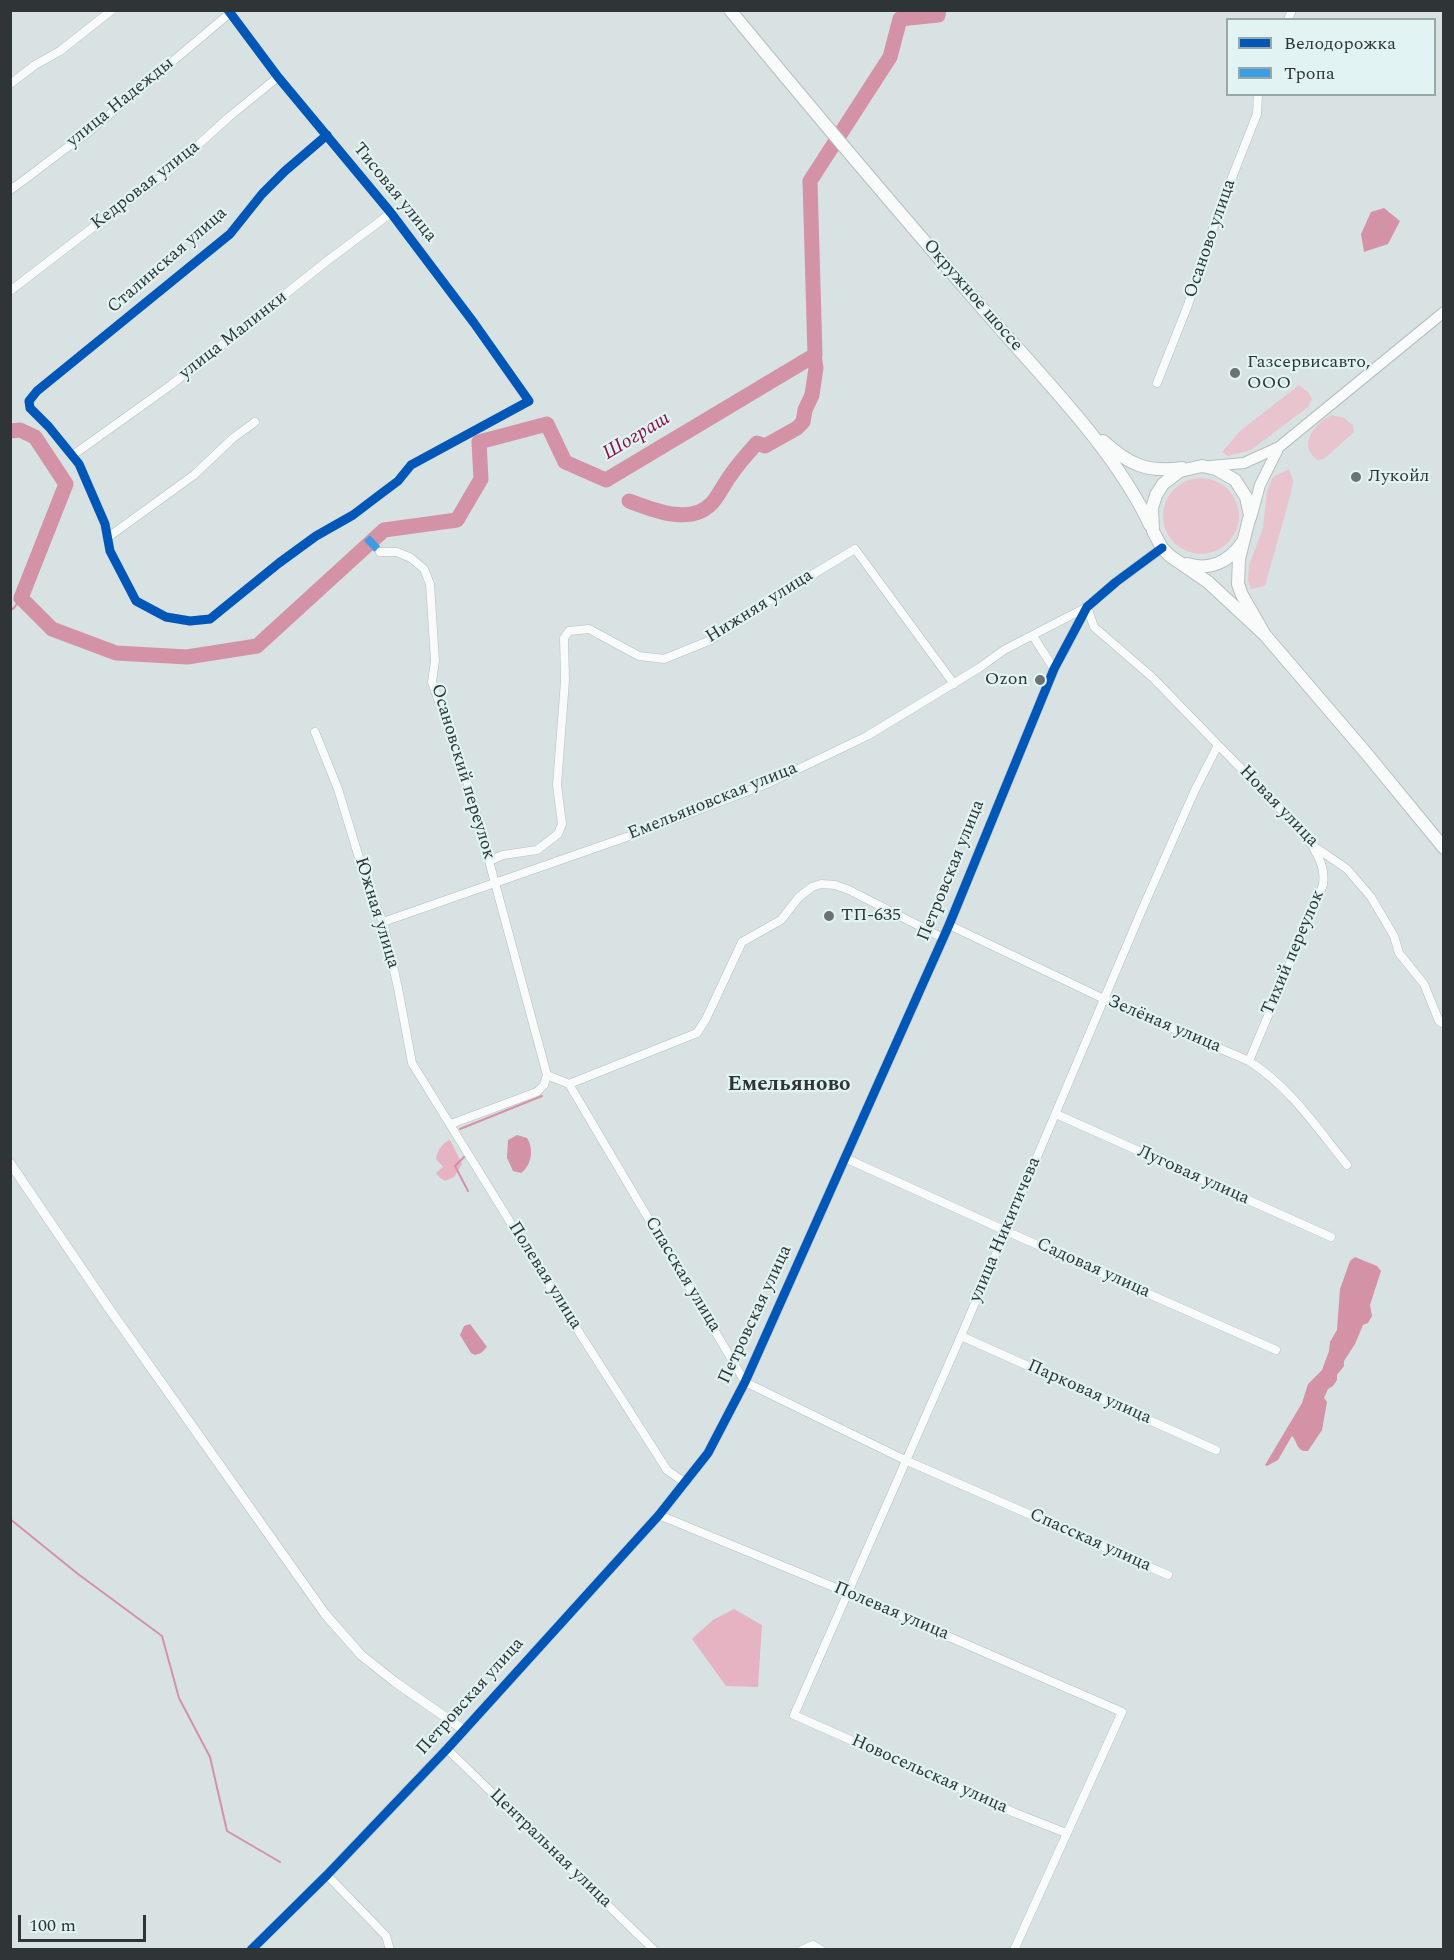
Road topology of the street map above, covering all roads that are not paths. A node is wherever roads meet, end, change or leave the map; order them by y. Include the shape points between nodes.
1 (112, 10) edge
2 (730, 10) edge
3 (229, 12) edge
4 (278, 77) junction
5 (10, 84) edge
6 (1258, 96) edge
7 (327, 135) junction
8 (10, 190) edge
9 (392, 213) junction
10 (10, 291) edge
11 (1443, 312) edge
12 (1157, 383) dead end
13 (1080, 421) junction
14 (255, 422) dead end
15 (1279, 447) junction
16 (73, 455) junction
17 (1209, 466) junction
18 (1189, 467) junction
19 (1249, 524) junction
20 (107, 538) junction
21 (1244, 540) junction
22 (1163, 548) junction
23 (380, 552) dead end
24 (1087, 607) junction
25 (1265, 635) junction
26 (1033, 636) junction
27 (1054, 669) junction
28 (954, 684) junction
29 (315, 732) dead end
30 (1218, 745) junction
31 (1312, 845) junction
32 (1443, 848) edge
33 (489, 861) junction
34 (494, 882) junction
35 (383, 922) junction
36 (949, 925) junction
37 (943, 938) junction
38 (1104, 999) junction
39 (1443, 1024) edge
40 (1249, 1061) junction
41 (547, 1075) junction
42 (568, 1084) junction
43 (1056, 1114) junction
44 (451, 1124) junction
45 (846, 1158) junction
46 (10, 1163) edge
47 (1347, 1165) dead end
48 (1006, 1231) junction
49 (1331, 1237) dead end
50 (961, 1336) junction
51 (1276, 1350) dead end
52 (745, 1382) junction
53 (1216, 1450) dead end
54 (906, 1460) junction
55 (684, 1482) junction
56 (659, 1515) junction
57 (1168, 1575) dead end
58 (848, 1593) junction
59 (794, 1715) joint
60 (464, 1730) junction
61 (447, 1749) junction
62 (1066, 1833) junction
63 (327, 1875) junction
64 (251, 1950) edge
65 (390, 1950) edge
66 (654, 1950) edge
67 (802, 1950) edge
68 (821, 1950) edge
69 (1014, 1950) edge

1 - 5 street
2 - 13 main road, Окружное шоссе
3 - 4 street, Тисовая улица
3 - 8 street, улица Надежды via 85,135
4 - 7 street, Тисовая улица
4 - 10 street, Кедровая улица via 167,173
6 - 12 street, Осаново улица via 1257,114
7 - 9 street, Тисовая улица
7 - 16 street, Сталинская улица via 262,194 224,240 29,401 30,408
9 - 16 street, улица Малинки via 171,385
9 - 20 street, Тисовая улица via 529,401 411,465 398,481 279,563 210,619 166,617 136,601
11 - 15 main road
13 - 18 main road, Окружное шоссе via 1115,453 1136,465 1152,469
13 - 22 main road, Окружное шоссе via 1134,493
14 - 20 street via 194,475
15 - 17 main road via 1244,463
15 - 19 main road via 1260,485
16 - 20 street via 105,524
17 - 18 main road
17 - 19 main road via 1239,485 1249,507
18 - 22 main road via 1168,479 1156,495 1151,515
19 - 21 main road
21 - 22 main road via 1230,557 1215,565 1191,566
21 - 25 main road via 1238,584
22 - 24 street, Петровская улица
22 - 25 main road via 1208,582
23 - 33 street, Осановский переулок via 397,552 411,558 424,569 430,584 435,661 432,682 469,787
24 - 26 street, Емельяновская улица
24 - 27 street, Петровская улица
24 - 30 street, Новая улица via 1094,627 1152,676
25 - 32 main road
26 - 27 street
26 - 28 street, Емельяновская улица via 1004,650
27 - 36 street, Петровская улица
28 - 33 street, Нижняя улица via 855,549 711,640 664,658 639,656 589,629 569,631 564,638 565,681 557,785 562,824 558,834 537,850
28 - 34 street, Емельяновская улица via 867,736 769,783
29 - 35 street, Южная улица
30 - 31 street, Новая улица
30 - 38 street, улица Никитичева
31 - 39 street, Новая улица via 1347,869 1371,897 1394,936 1399,953 1424,984
31 - 40 street, Тихий переулок via 1321,861 1323,885
33 - 34 street, Осановский переулок
34 - 35 street, Емельяновская улица
34 - 41 street
35 - 44 street, Южная улица via 412,1063
36 - 37 street, Петровская улица
36 - 38 street, Зелёная улица
37 - 42 street via 849,890 835,885 812,887 781,920 742,942 697,1033
37 - 45 street, Петровская улица
38 - 40 street, Зелёная улица
38 - 43 street, улица Никитичева
40 - 47 street, Зелёная улица via 1284,1088
41 - 42 street
41 - 44 street via 537,1092
42 - 52 street, Спасская улица
43 - 48 street, улица Никитичева
43 - 49 street, Луговая улица
44 - 55 street, Полевая улица via 667,1470
45 - 48 street, Садовая улица
45 - 52 street, Петровская улица
46 - 60 street via 325,1614 361,1655
48 - 50 street, улица Никитичева
48 - 51 street, Садовая улица
50 - 53 street, Парковая улица
50 - 54 street, улица Никитичева
52 - 54 street, Спасская улица
52 - 55 street, Петровская улица via 708,1453
54 - 57 street, Спасская улица
54 - 58 street, улица Никитичева
55 - 56 street, Петровская улица
56 - 58 street, Полевая улица
56 - 60 street, Петровская улица
58 - 59 street, улица Никитичева
58 - 62 street, Полевая улица via 1122,1712
59 - 62 street, Новосельская улица
60 - 61 street, Петровская улица
61 - 63 street, Петровская улица
61 - 66 street, Центральная улица
62 - 69 street
63 - 64 street, Петровская улица
63 - 65 street via 386,1936
67 - 68 street via 813,1945

